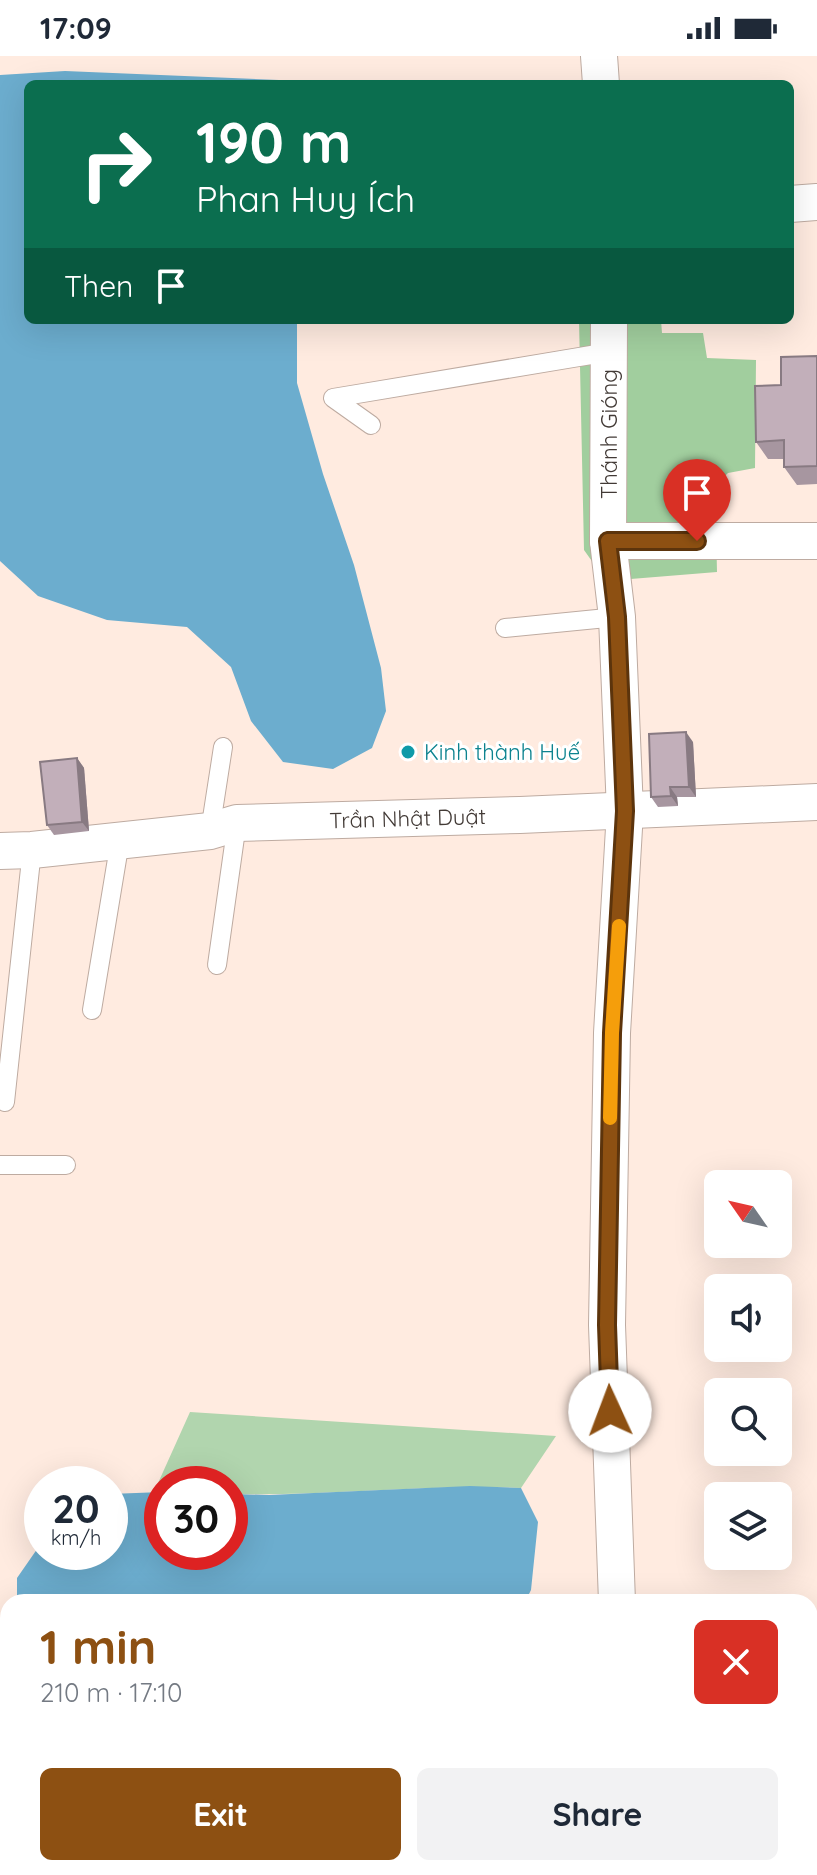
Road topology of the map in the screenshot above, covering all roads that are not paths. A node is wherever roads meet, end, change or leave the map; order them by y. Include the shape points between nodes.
1 (599, 56) edge
2 (601, 80) edge
3 (817, 202) edge
4 (794, 204) edge
5 (609, 336) edge
6 (371, 425) dead end
7 (608, 541) junction
8 (817, 541) edge
9 (617, 617) junction
10 (505, 628) dead end
11 (223, 747) dead end
12 (817, 802) edge
13 (625, 811) junction
14 (223, 827) junction
15 (120, 841) junction
16 (16, 851) edge
17 (217, 965) dead end
18 (92, 1010) dead end
19 (5, 1102) dead end
20 (0, 1165) edge
21 (66, 1165) dead end
22 (617, 1594) edge

1 - 2 street
3 - 4 street
5 - 6 lane via 333,398
5 - 7 street, Thánh Gióng
7 - 8 street
7 - 9 street, Thánh Gióng
9 - 10 lane
9 - 13 street, Thánh Gióng
11 - 14 lane
12 - 13 street, Trần Nhật Duật
13 - 14 street, Trần Nhật Duật
13 - 22 street, Thánh Gióng via 612,1033 607,1325
14 - 15 street, Trần Nhật Duật
14 - 17 lane
15 - 16 street, Trần Nhật Duật
15 - 18 lane
16 - 19 lane
20 - 21 lane

